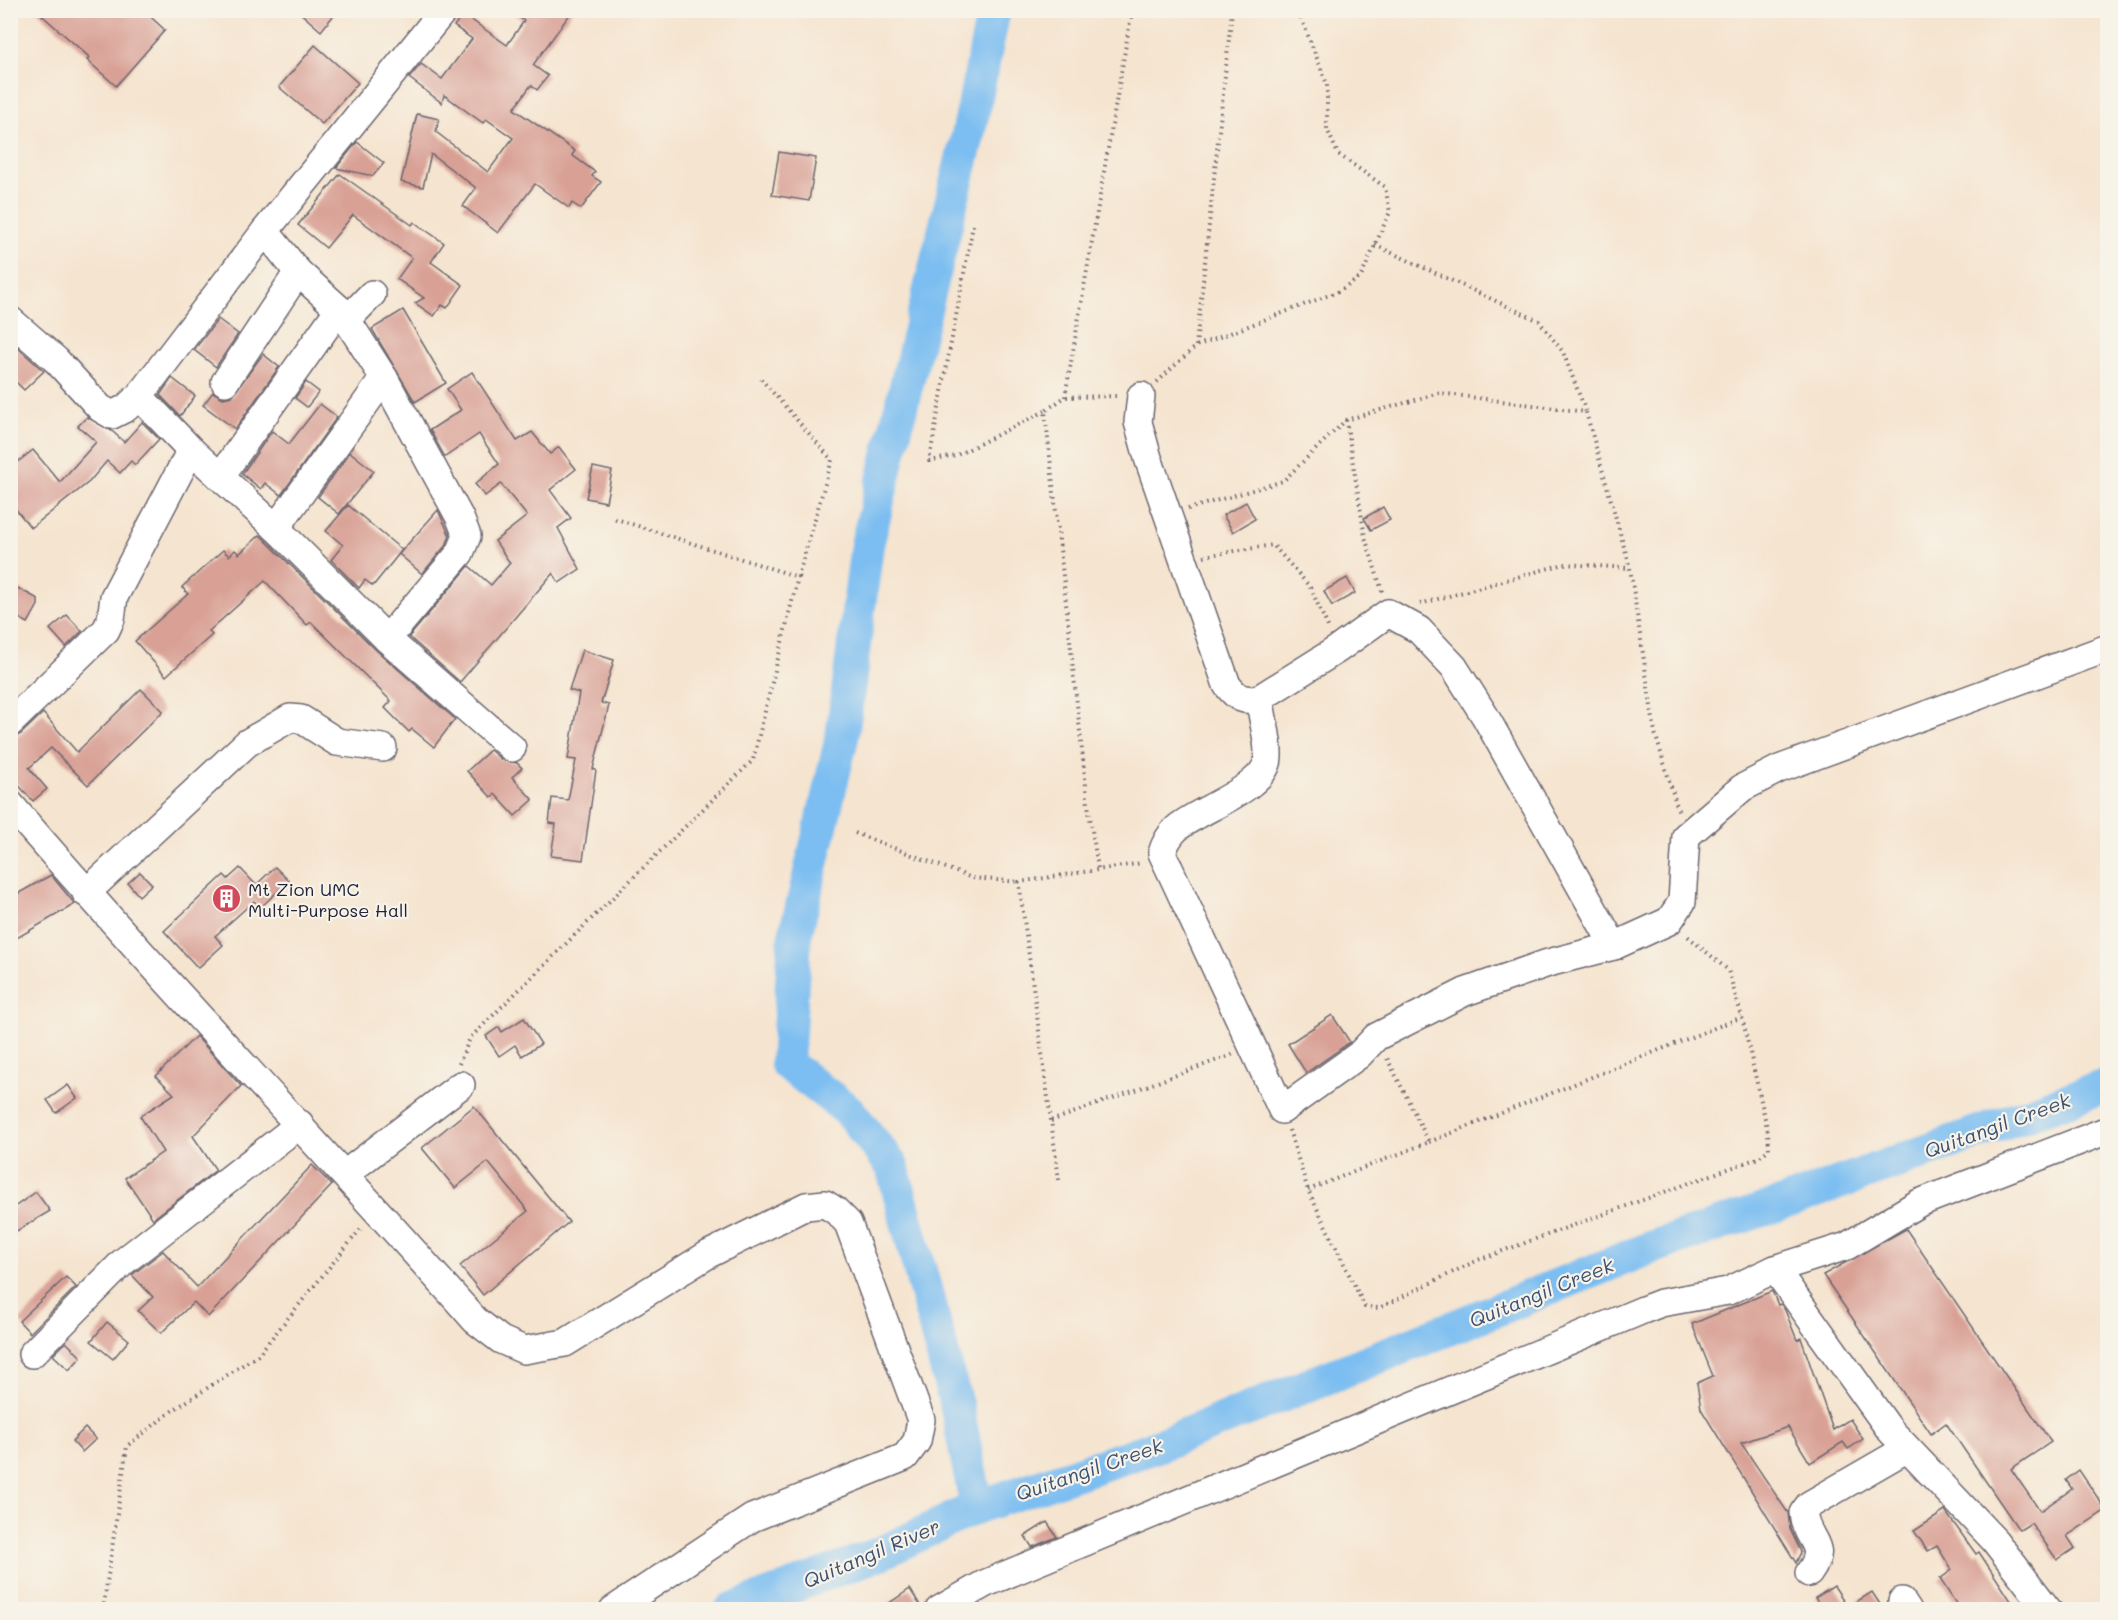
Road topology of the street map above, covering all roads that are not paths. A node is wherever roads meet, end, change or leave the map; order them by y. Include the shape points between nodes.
1 (444, 10) edge
2 (265, 231) junction
3 (298, 272) junction
4 (372, 294) dead end
5 (343, 314) junction
6 (10, 320) edge
7 (384, 378) junction
8 (225, 382) dead end
9 (139, 396) junction
10 (1141, 396) road end
11 (191, 450) junction
12 (220, 477) junction
13 (276, 528) junction
14 (387, 639) junction
15 (2108, 648) edge
16 (1260, 698) junction
17 (10, 723) edge
18 (383, 748) dead end
19 (512, 748) dead end
20 (10, 804) edge
21 (86, 892) junction
22 (1614, 946) junction
23 (461, 1085) road end
24 (300, 1124) junction
25 (2108, 1130) edge
26 (345, 1174) junction
27 (1775, 1269) junction
28 (32, 1353) dead end
29 (1906, 1449) junction
30 (1809, 1573) dead end
31 (613, 1610) edge
32 (939, 1610) edge
33 (2048, 1610) edge

1 - 2 street
2 - 3 street
2 - 9 street
3 - 5 street
3 - 8 street
4 - 5 street
5 - 7 street
5 - 12 street
6 - 9 street via 56,360 100,408 112,415 119,413
7 - 13 street
7 - 14 street via 467,537 460,553
9 - 11 street
10 - 16 street via 1138,422 1227,685 1237,698
11 - 12 street
11 - 17 street via 114,597 106,630
12 - 13 street
13 - 14 street
14 - 19 street
15 - 22 street via 1779,769 1742,788 1686,836 1682,902 1670,921
16 - 22 street via 1388,613 1419,630 1454,667 1485,716
16 - 22 street via 1269,757 1266,768 1252,782 1178,827 1162,853 1282,1110 1359,1055 1376,1036 1466,992 1548,963
18 - 21 street via 337,742 301,719 290,718 271,727 247,743
20 - 21 street
21 - 24 street
23 - 26 street
24 - 26 street
24 - 28 street via 123,1262
25 - 27 street via 1919,1203 1847,1246
26 - 31 street via 475,1320 501,1340 524,1350 565,1343 709,1254 806,1206 825,1204 848,1223 921,1420 917,1441 905,1457 752,1518
27 - 29 street
27 - 32 street via 1728,1291 1643,1310 984,1584
29 - 30 street via 1809,1505 1803,1513 1804,1522 1819,1553 1819,1560
29 - 33 street via 1995,1541

